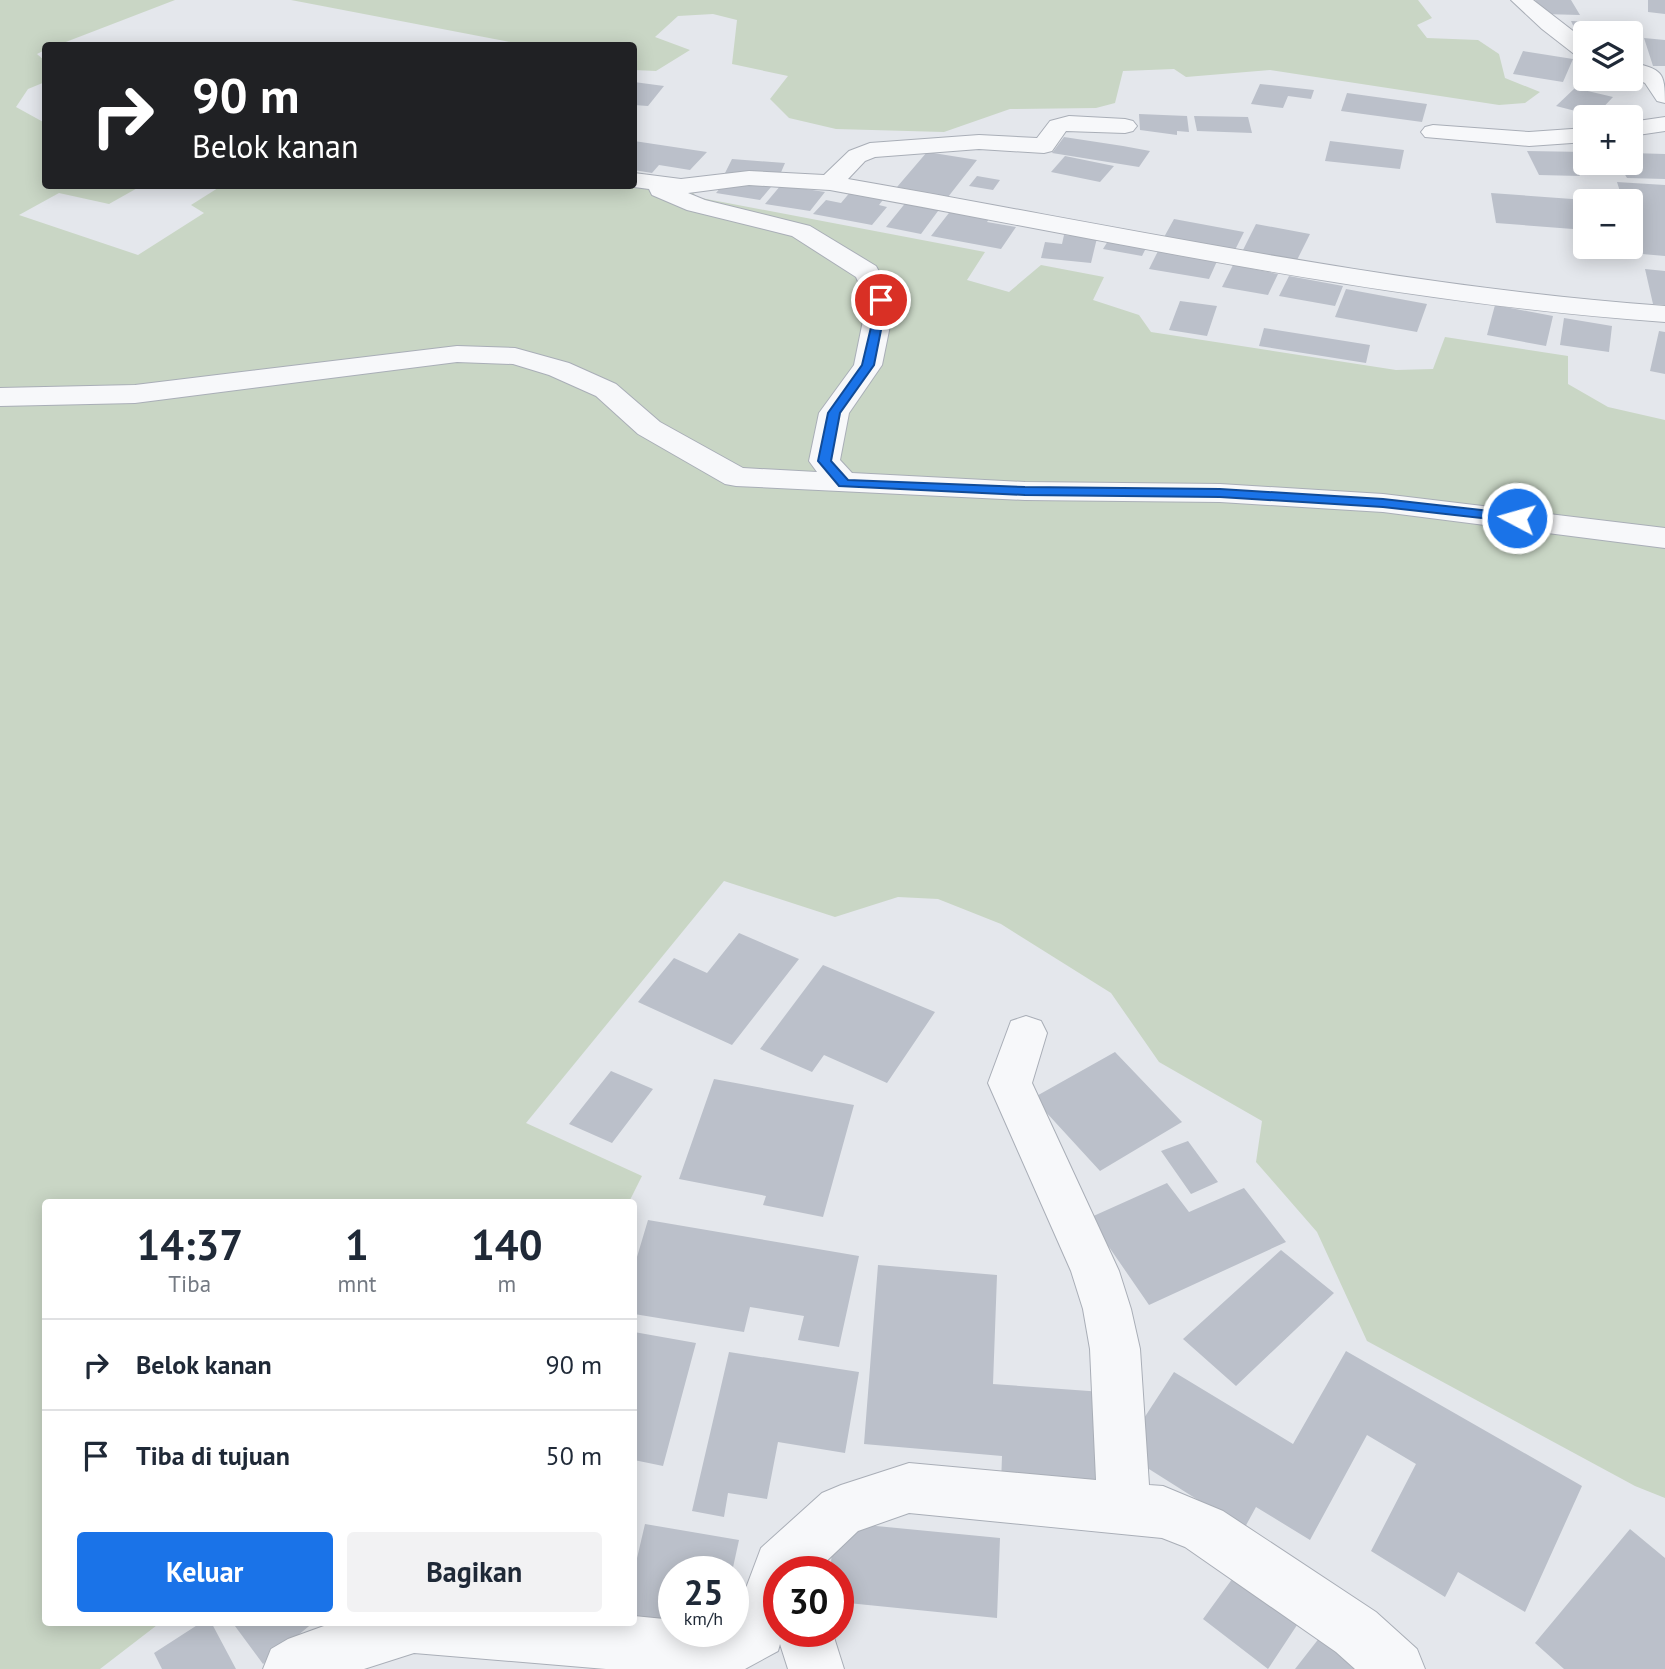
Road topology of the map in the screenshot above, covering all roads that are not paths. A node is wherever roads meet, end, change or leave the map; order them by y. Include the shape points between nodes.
1 (1521, 0) edge
2 (1573, 43) edge
3 (1643, 74) edge
4 (1665, 96) edge
5 (1665, 124) edge
6 (1125, 126) dead end
7 (1643, 127) edge
8 (1433, 132) dead end
9 (1573, 136) edge
10 (637, 181) edge
11 (637, 181) edge
12 (830, 183) junction
13 (1665, 314) edge
14 (0, 397) edge
15 (844, 483) junction
16 (1665, 538) edge
17 (1026, 1033) dead end
18 (1124, 1507) junction
19 (794, 1556) edge
20 (763, 1618) edge
21 (411, 1626) edge
22 (427, 1626) edge
23 (809, 1647) edge
24 (291, 1669) edge
25 (816, 1669) edge
26 (1397, 1669) edge

1 - 2 street
3 - 4 street via 1653,78
5 - 7 street
6 - 12 street via 1069,123 1058,126 1044,146 1034,147 979,142 870,150
8 - 9 street via 1529,139
10 - 12 street via 681,186 749,178
11 - 15 street via 696,205 800,231 867,272 881,300 868,365 834,413 824,461
12 - 13 street via 1328,275 1578,309
14 - 15 street via 135,394 457,354 515,356 606,390 649,428 736,477
15 - 16 street via 1220,493 1383,503
17 - 18 street via 1010,1083 1095,1271 1107,1309 1115,1349
18 - 19 street via 909,1489 841,1511
18 - 26 street via 1163,1512 1204,1529 1356,1632
20 - 22 street via 758,1631 719,1653
21 - 24 street via 308,1659
23 - 25 street

